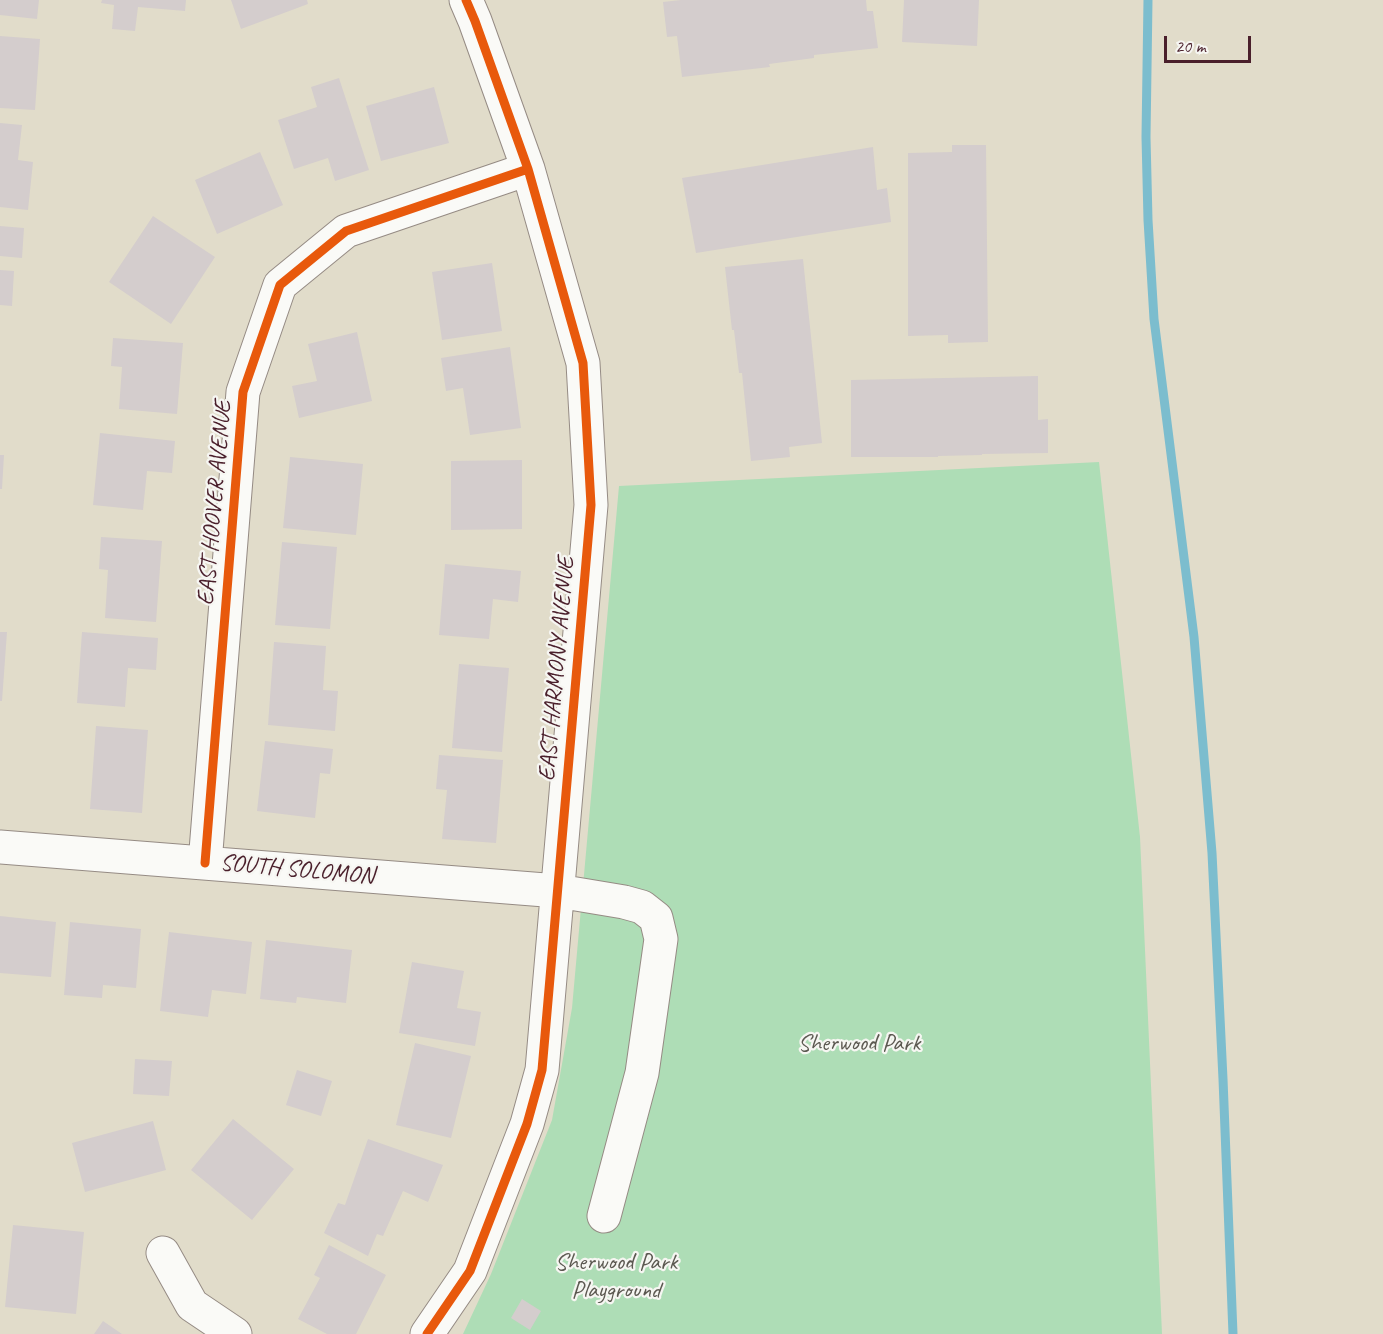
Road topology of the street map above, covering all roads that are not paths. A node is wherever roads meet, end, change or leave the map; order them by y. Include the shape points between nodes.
1 (466, 0) edge
2 (528, 169) junction
3 (0, 847) edge
4 (205, 863) junction
5 (558, 891) junction
6 (604, 1216) dead end
7 (163, 1253) dead end
8 (235, 1334) edge
9 (427, 1334) edge

1 - 2 street, EAST HARMONY AVENUE
2 - 4 street, EAST HOOVER AVENUE via 346,231 280,285 243,392
2 - 5 street, EAST HARMONY AVENUE via 583,363 591,487
3 - 4 street, SOUTH SOLOMON
4 - 5 street, SOUTH SOLOMON
5 - 6 street, SOUTH SOLOMON via 642,907 656,918 661,939 642,1073
5 - 9 street, EAST HARMONY AVENUE via 542,1070 527,1124 470,1271
7 - 8 street via 192,1305

